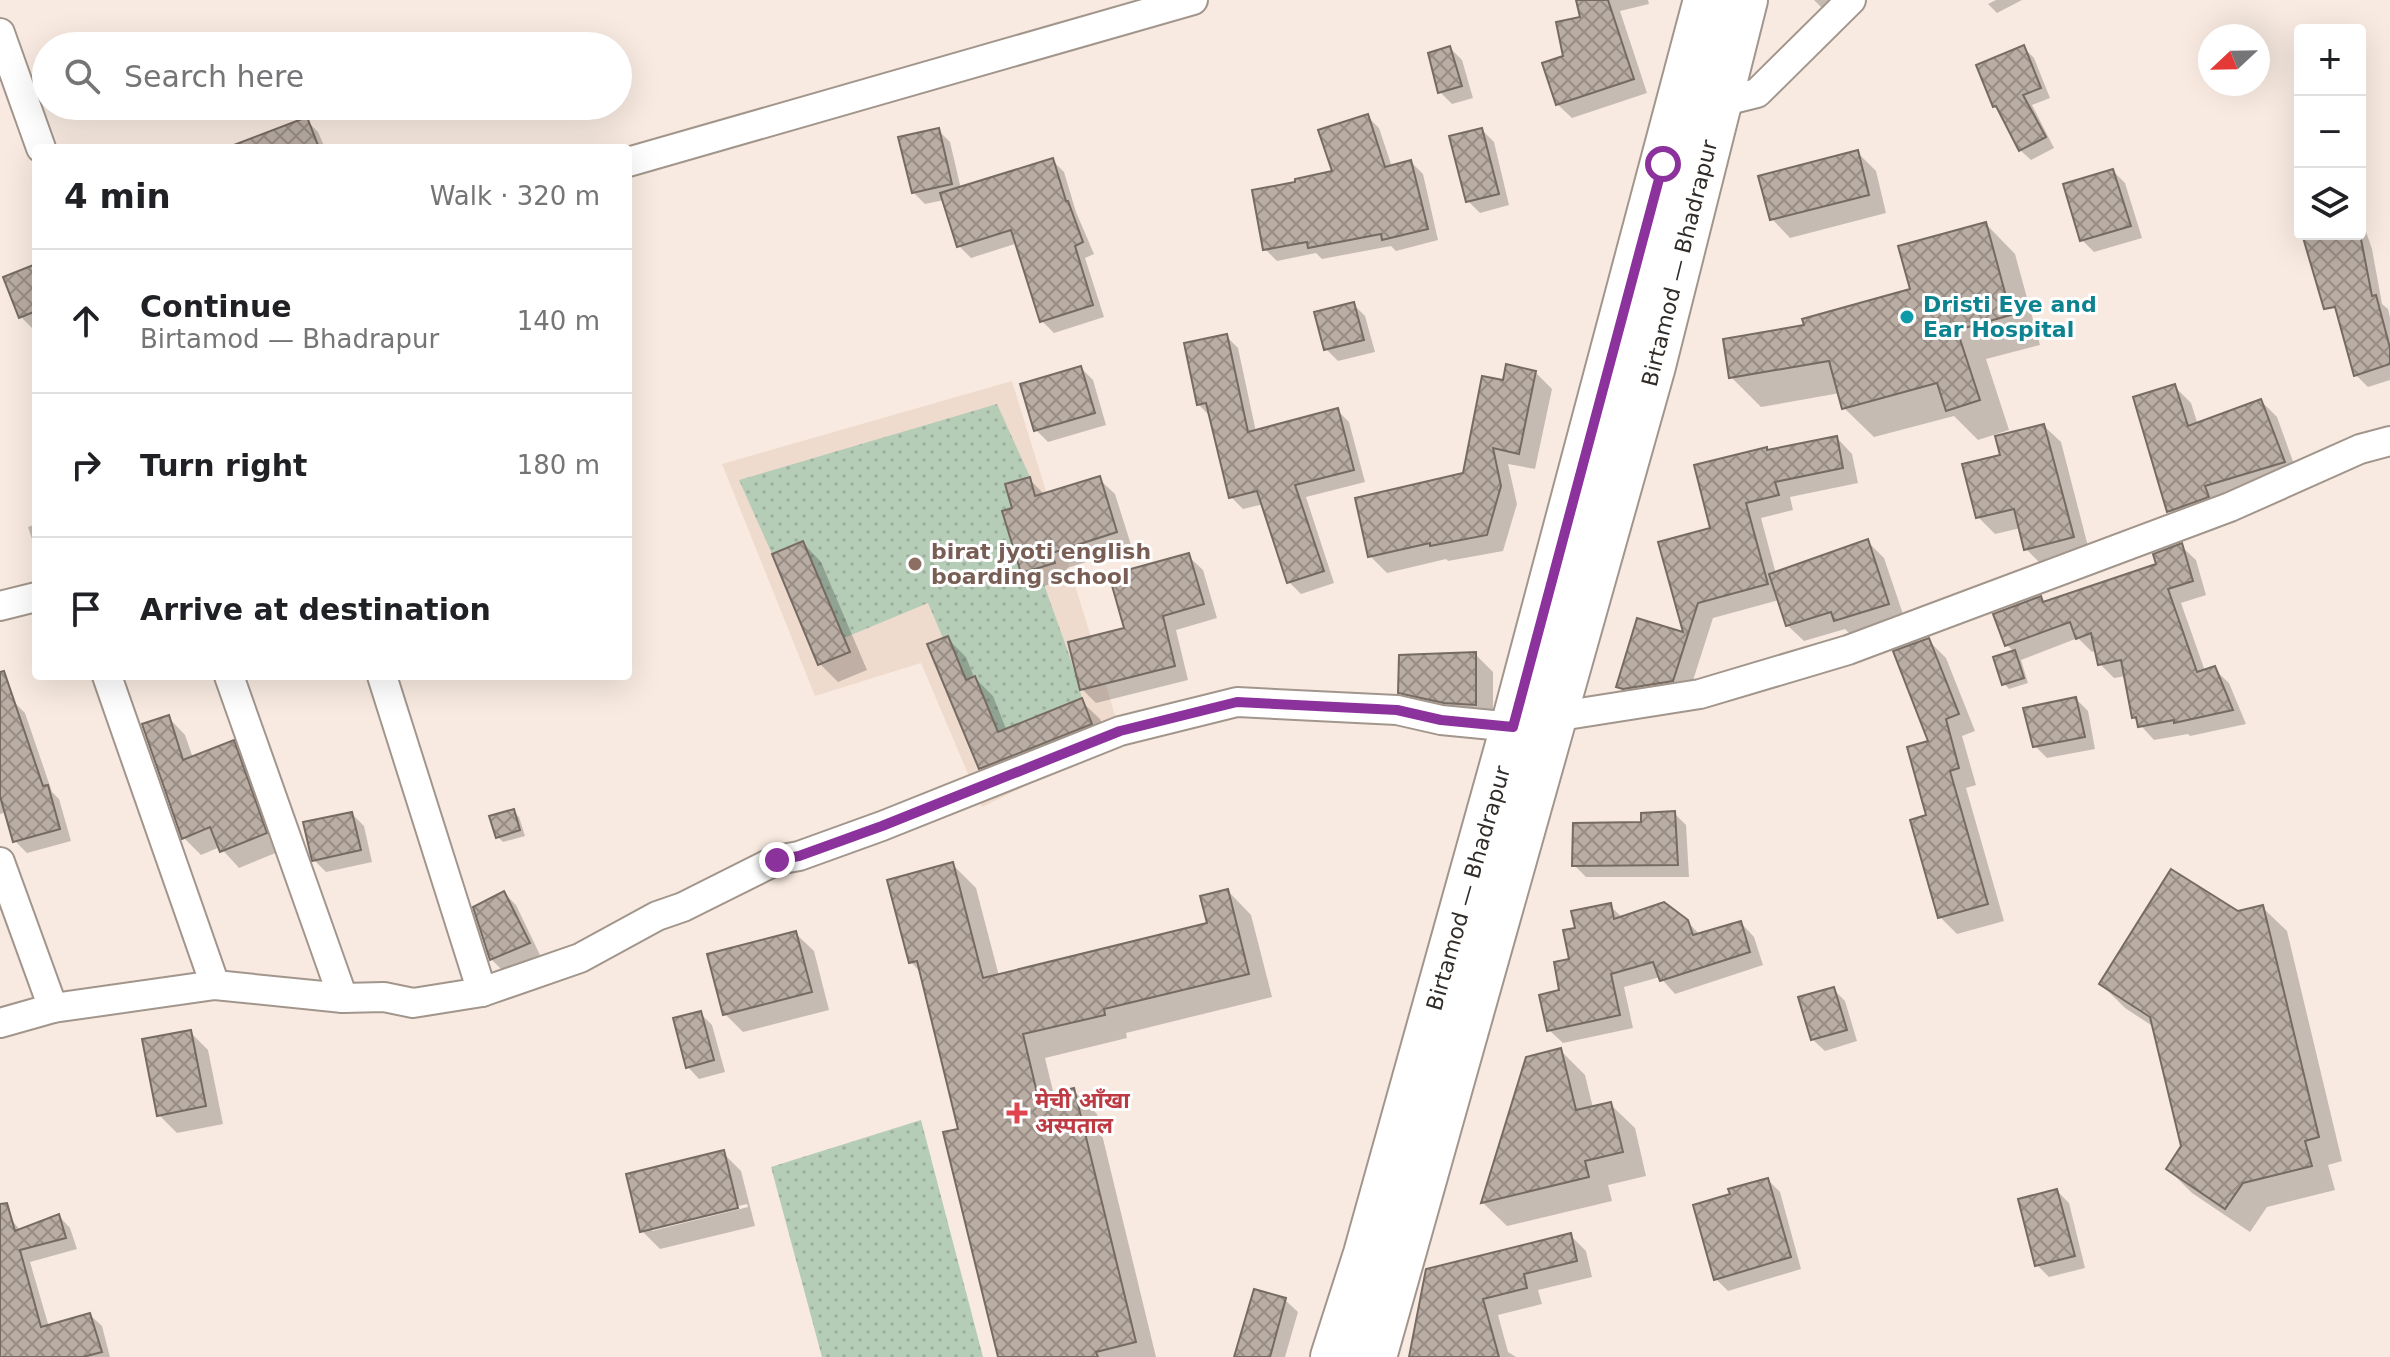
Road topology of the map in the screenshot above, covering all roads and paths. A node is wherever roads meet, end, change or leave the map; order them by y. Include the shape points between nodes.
1 (1193, 0) edge
2 (1706, 0) edge
3 (1745, 0) edge
4 (1851, 0) edge
5 (0, 33) edge
6 (1721, 96) junction
7 (40, 144) edge
8 (632, 161) edge
9 (1683, 167) junction
10 (2390, 441) edge
11 (32, 598) edge
12 (0, 606) edge
13 (108, 680) edge
14 (230, 680) edge
15 (383, 680) edge
16 (1554, 717) junction
17 (1513, 727) junction
18 (0, 862) edge
19 (215, 985) junction
20 (482, 992) junction
21 (343, 998) junction
22 (53, 1008) junction
23 (0, 1023) edge
24 (1382, 1262) junction
25 (1333, 1357) edge
26 (1374, 1357) edge

1 - 8 street
2 - 9 main road, Birtamod — Bhadrapur
3 - 6 main road, Birtamod — Bhadrapur
4 - 6 street via 1757,93
5 - 7 street
6 - 9 main road, Birtamod — Bhadrapur
9 - 16 main road, Birtamod — Bhadrapur via 1653,366
9 - 17 main road, Birtamod — Bhadrapur
10 - 16 street via 2360,449 2230,507 1848,650 1700,694
11 - 12 street
13 - 19 street
14 - 21 street
15 - 20 street
16 - 17 street
16 - 24 main road, Birtamod — Bhadrapur
17 - 20 street via 1397,710 1237,702 1120,731 882,826 777,860 580,958
17 - 24 main road, Birtamod — Bhadrapur
18 - 22 street
19 - 21 street
19 - 22 street
20 - 21 street via 413,1003
22 - 23 street
24 - 25 main road, Birtamod — Bhadrapur
24 - 26 main road, Birtamod — Bhadrapur

